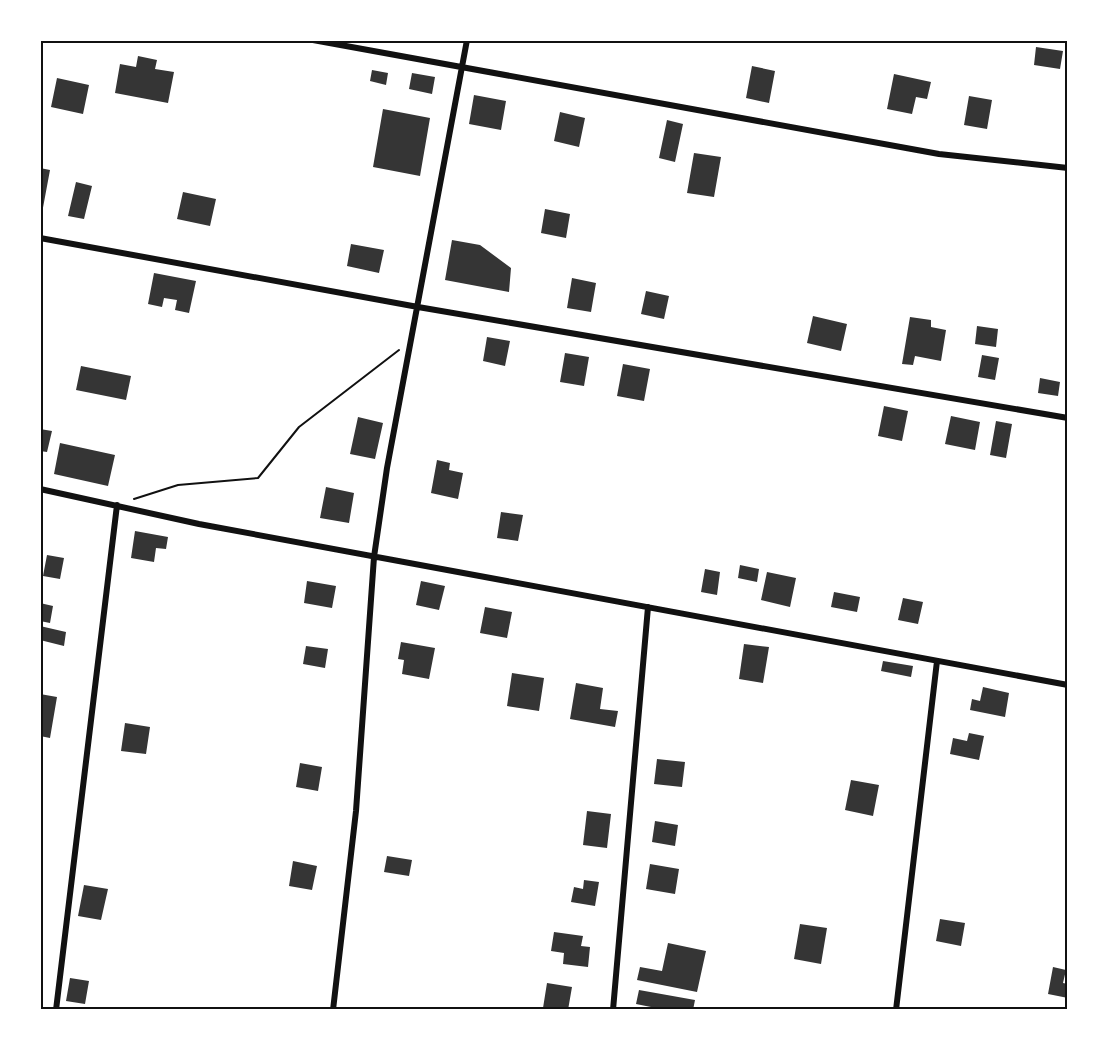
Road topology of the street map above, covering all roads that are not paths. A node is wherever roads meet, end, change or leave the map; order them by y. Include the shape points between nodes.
1 (313, 40) edge
2 (467, 40) edge
3 (463, 67) junction
4 (1068, 168) edge
5 (40, 238) edge
6 (418, 307) junction
7 (1068, 418) edge
8 (40, 489) edge
9 (117, 505) junction
10 (374, 556) junction
11 (648, 608) junction
12 (937, 661) junction
13 (1068, 686) edge
14 (56, 1010) edge
15 (333, 1010) edge
16 (613, 1010) edge
17 (896, 1010) edge

1 - 3 street
2 - 3 street
3 - 4 street via 939,154
3 - 6 street
5 - 6 street
6 - 7 street
6 - 10 street
8 - 9 street
9 - 10 street
9 - 14 street
10 - 11 street
10 - 15 street via 356,811
11 - 12 street
11 - 16 street
12 - 13 street
12 - 17 street

